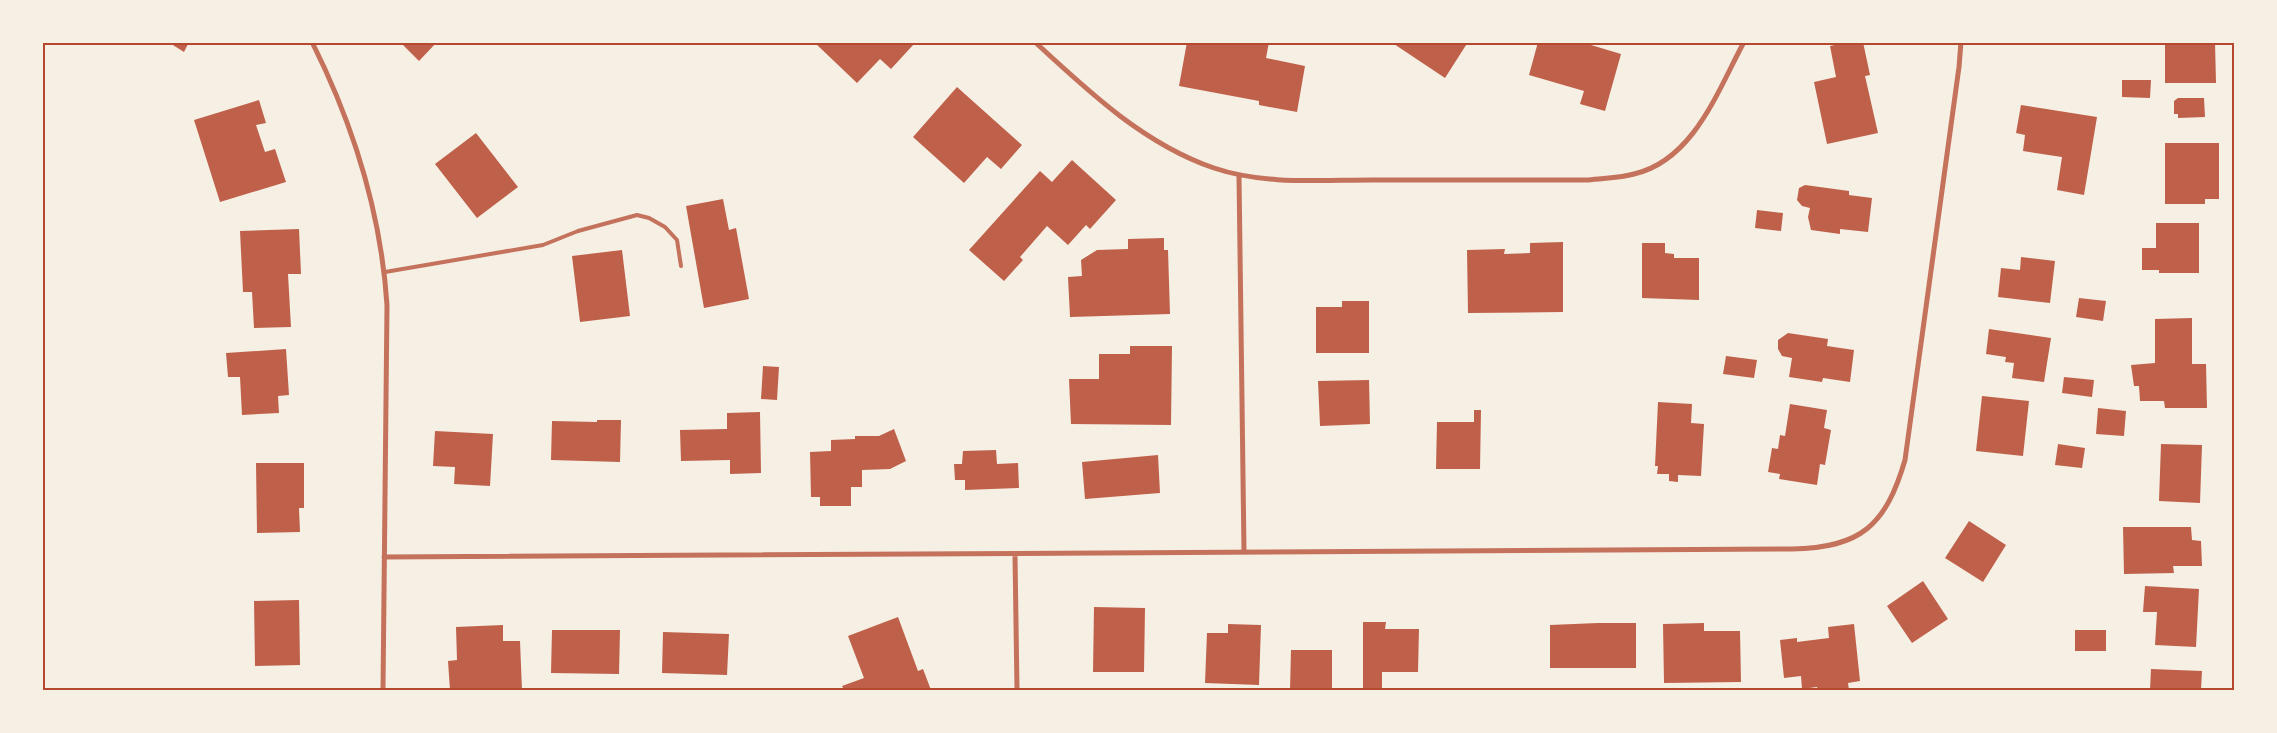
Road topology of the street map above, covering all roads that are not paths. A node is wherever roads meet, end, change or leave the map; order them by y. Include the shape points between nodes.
1 (312, 42) edge
2 (1035, 42) edge
3 (1744, 42) edge
4 (1961, 42) edge
5 (1239, 176) junction
6 (681, 266) dead end
7 (385, 272) junction
8 (1244, 552) junction
9 (1015, 555) junction
10 (384, 557) junction
11 (383, 690) edge
12 (1017, 690) edge

1 - 7 street via 345,115 359,158
2 - 5 street via 1128,123 1186,156
3 - 5 street via 1686,143 1654,167 1635,174 1578,180 1290,180
4 - 8 street via 1905,460 1888,503 1858,537 1818,549
5 - 8 street
6 - 7 lane via 677,240 665,227 637,215 578,231 543,245
7 - 10 street
8 - 9 street
9 - 10 street
9 - 12 street
10 - 11 street

